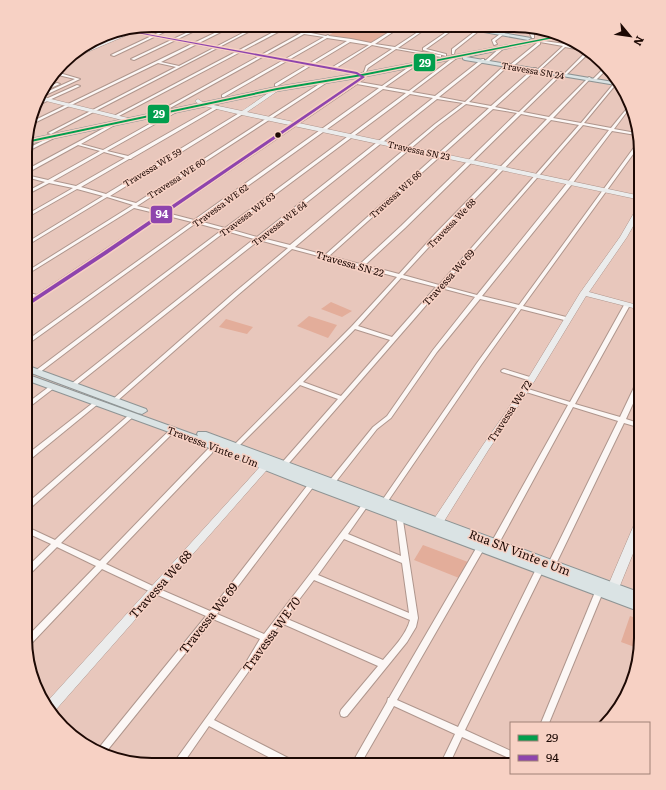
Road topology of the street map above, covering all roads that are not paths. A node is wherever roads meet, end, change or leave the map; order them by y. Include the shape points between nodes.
1 (163, 32) edge
2 (192, 32) edge
3 (220, 32) edge
4 (248, 32) edge
5 (276, 32) edge
6 (305, 32) joint
7 (391, 32) edge
8 (420, 32) edge
9 (448, 32) edge
10 (476, 32) edge
11 (491, 32) edge
12 (506, 32) edge
13 (137, 33) edge
14 (503, 34) junction
15 (532, 34) edge
16 (125, 35) edge
17 (154, 36) junction
18 (328, 36) junction
19 (543, 36) edge
20 (550, 38) edge
21 (534, 39) junction
22 (175, 40) junction
23 (351, 40) junction
24 (377, 41) junction
25 (196, 44) junction
26 (373, 44) junction
27 (495, 44) junction
28 (566, 44) edge
29 (398, 46) junction
30 (218, 48) junction
31 (502, 48) junction
32 (473, 49) junction
33 (89, 50) edge
34 (239, 52) junction
35 (479, 53) junction
36 (583, 54) edge
37 (113, 55) dead end
38 (443, 55) junction
39 (457, 55) junction
40 (262, 56) junction
41 (133, 59) dead end
42 (285, 60) junction
43 (484, 61) junction
44 (158, 62) junction
45 (308, 65) junction
46 (414, 65) junction
47 (510, 65) junction
48 (180, 66) junction
49 (332, 69) junction
50 (537, 70) junction
51 (602, 71) edge
52 (361, 73) junction
53 (61, 74) edge
54 (563, 74) junction
55 (72, 77) junction
56 (592, 79) junction
57 (325, 82) junction
58 (357, 82) junction
59 (611, 82) edge
60 (52, 86) edge
61 (78, 86) dead end
62 (614, 86) edge
63 (276, 87) junction
64 (383, 87) junction
65 (410, 92) junction
66 (47, 93) edge
67 (222, 96) junction
68 (438, 97) junction
69 (45, 99) edge
70 (48, 100) junction
71 (43, 102) edge
72 (200, 102) junction
73 (467, 102) junction
74 (70, 105) junction
75 (168, 107) junction
76 (492, 107) junction
77 (180, 108) junction
78 (217, 108) junction
79 (626, 110) edge
80 (94, 111) junction
81 (522, 112) junction
82 (242, 113) junction
83 (119, 118) junction
84 (269, 118) junction
85 (551, 118) junction
86 (36, 121) edge
87 (295, 124) junction
88 (582, 124) junction
89 (612, 129) junction
90 (324, 130) junction
91 (632, 133) edge
92 (53, 134) junction
93 (351, 136) junction
94 (33, 137) edge
95 (33, 140) edge
96 (381, 142) junction
97 (77, 144) junction
98 (32, 147) edge
99 (409, 148) junction
100 (634, 150) edge
101 (103, 151) junction
102 (440, 155) junction
103 (130, 158) junction
104 (470, 162) junction
105 (502, 168) junction
106 (32, 169) edge
107 (32, 174) edge
108 (536, 176) junction
109 (32, 177) edge
110 (50, 180) junction
111 (570, 183) junction
112 (78, 188) junction
113 (32, 190) edge
114 (606, 190) junction
115 (106, 195) junction
116 (634, 196) edge
117 (134, 205) junction
118 (163, 213) junction
119 (32, 214) edge
120 (634, 218) edge
121 (197, 222) junction
122 (226, 230) junction
123 (258, 239) junction
124 (32, 241) edge
125 (293, 247) junction
126 (326, 256) junction
127 (361, 266) junction
128 (32, 270) edge
129 (400, 277) junction
130 (439, 287) junction
131 (584, 293) junction
132 (32, 295) edge
133 (37, 297) junction
134 (478, 297) junction
135 (32, 301) edge
136 (627, 305) junction
137 (634, 306) edge
138 (520, 308) junction
139 (568, 319) junction
140 (354, 327) junction
141 (32, 339) edge
142 (393, 339) junction
143 (32, 370) edge
144 (37, 372) junction
145 (504, 372) dead end
146 (32, 379) edge
147 (531, 379) junction
148 (299, 383) junction
149 (73, 386) junction
150 (52, 387) junction
151 (526, 390) junction
152 (634, 394) edge
153 (341, 398) junction
154 (114, 401) junction
155 (32, 402) edge
156 (96, 403) junction
157 (572, 405) junction
158 (132, 415) junction
159 (622, 420) junction
160 (634, 424) edge
161 (173, 430) junction
162 (236, 446) junction
163 (210, 451) dead end
164 (32, 454) edge
165 (244, 454) junction
166 (268, 463) junction
167 (281, 467) junction
168 (300, 475) junction
169 (332, 482) junction
170 (312, 484) junction
171 (384, 502) junction
172 (32, 503) edge
173 (366, 504) junction
174 (399, 512) junction
175 (436, 525) junction
176 (32, 532) edge
177 (343, 535) junction
178 (634, 538) edge
179 (495, 542) junction
180 (58, 543) junction
181 (481, 546) junction
182 (406, 561) junction
183 (552, 564) junction
184 (102, 565) junction
185 (32, 567) edge
186 (540, 569) junction
187 (313, 576) junction
188 (614, 588) junction
189 (154, 590) junction
190 (599, 592) junction
191 (634, 595) edge
192 (634, 604) edge
193 (212, 614) junction
194 (414, 618) junction
195 (279, 619) junction
196 (32, 638) edge
197 (265, 638) junction
198 (383, 664) junction
199 (391, 701) junction
200 (53, 705) edge
201 (344, 713) dead end
202 (208, 720) junction
203 (545, 722) edge
204 (460, 732) junction
205 (104, 748) edge
206 (510, 755) edge
207 (181, 758) edge
208 (280, 758) edge
209 (359, 758) edge
210 (447, 758) edge

1 - 17 street
2 - 22 street
3 - 25 street
4 - 30 street
5 - 34 street
6 - 18 street
6 - 40 street
7 - 24 street
8 - 29 street
9 - 38 street via 424,49
10 - 39 street, Travessa WE 63 via 453,50
11 - 14 main road
12 - 14 street
13 - 17 main road
14 - 21 main road
14 - 27 street via 494,41
15 - 21 street
16 - 33 main road
17 - 22 main road
17 - 37 street
18 - 23 street
18 - 42 street
19 - 21 main road
20 - 21 main road
21 - 27 main road
21 - 28 street
21 - 31 main road
21 - 47 street via 539,43
22 - 25 main road
22 - 41 street
23 - 26 street
23 - 45 street
24 - 26 street
24 - 29 street
25 - 30 main road
25 - 44 street
26 - 29 street
26 - 49 street
27 - 32 main road
28 - 50 street
29 - 38 street
29 - 52 street
30 - 34 main road
30 - 48 street
31 - 35 main road
31 - 43 street, Travessa WE 64
32 - 35 main road via 472,52
32 - 39 main road
34 - 40 main road
34 - 83 street
35 - 39 main road
36 - 54 street
38 - 39 main road, Travessa SN 24
38 - 52 main road
39 - 43 main road, Travessa SN 24
39 - 46 main road
39 - 65 street, Travessa WE 63
40 - 42 main road
40 - 75 street
42 - 45 main road
42 - 67 street
43 - 47 main road, Travessa SN 24
43 - 68 street, Travessa WE 64
44 - 48 street
44 - 74 street
45 - 49 main road
45 - 63 street
46 - 52 main road
46 - 64 street, Travessa WE 62
47 - 50 main road, Travessa SN 24
47 - 73 street
48 - 80 street
49 - 52 main road
50 - 54 main road, Travessa SN 24
50 - 76 street, Travessa WE 66
51 - 56 street
52 - 57 main road
52 - 58 street via 363,78
52 - 63 main road
53 - 55 street
54 - 56 main road, Travessa SN 24
54 - 81 street
55 - 60 street
55 - 66 street via 78,79
56 - 59 main road, Travessa SN 24
56 - 85 street
57 - 63 main road
57 - 84 street, Travessa WE 60
58 - 64 street
58 - 87 street
61 - 70 street
62 - 88 street, Travessa We 69
63 - 67 main road
63 - 72 main road
63 - 82 main road, Travessa WE 59
64 - 65 street
64 - 90 street, Travessa WE 62
65 - 68 street
65 - 93 street, Travessa WE 63
67 - 72 main road
68 - 73 street
68 - 96 street, Travessa WE 64
69 - 70 main road
70 - 71 street
70 - 74 main road
72 - 75 main road
72 - 77 main road
72 - 78 main road, Travessa SN 23
73 - 76 street
73 - 99 street
74 - 80 main road
74 - 86 street
75 - 83 main road
76 - 81 street
76 - 102 street, Travessa WE 66
77 - 83 main road via 130,120
77 - 101 street
78 - 82 main road, Travessa SN 23
78 - 103 street
79 - 89 street
80 - 83 main road
80 - 92 street
81 - 85 street
81 - 104 street
82 - 84 main road, Travessa SN 23
82 - 115 street, Travessa WE 59
83 - 92 main road
83 - 97 street
84 - 87 main road, Travessa SN 23
84 - 117 street, Travessa WE 60
85 - 88 street
85 - 105 street
87 - 90 main road, Travessa SN 23
87 - 118 street
88 - 89 street
88 - 108 street, Travessa We 69
89 - 91 street
89 - 111 street
90 - 93 main road, Travessa SN 23
90 - 121 street, Travessa WE 62
92 - 94 main road
92 - 95 main road
92 - 98 street
93 - 96 main road, Travessa SN 23
93 - 122 street, Travessa WE 63
96 - 99 main road, Travessa SN 23
96 - 123 street, Travessa WE 64
97 - 101 street
97 - 106 street
99 - 102 main road, Travessa SN 23
99 - 125 street
100 - 114 street
101 - 103 street
101 - 110 street
102 - 104 main road, Travessa SN 23
102 - 126 street, Travessa WE 66
103 - 112 street
104 - 105 main road, Travessa SN 23
104 - 127 street
105 - 108 main road, Travessa SN 23
105 - 129 street, Travessa We 68
107 - 110 street, Travessa SN 22
108 - 111 main road, Travessa SN 23
108 - 130 street, Travessa We 69
109 - 110 street, Travessa SN 22
110 - 112 street, Travessa SN 22
110 - 113 street
111 - 114 main road, Travessa SN 23
111 - 134 street
112 - 115 street, Travessa SN 22
112 - 119 street
114 - 116 main road, Travessa SN 23
114 - 138 street
115 - 117 street, Travessa SN 22
115 - 124 street, Travessa WE 59
117 - 118 street, Travessa SN 22
117 - 128 street, Travessa WE 60
118 - 121 street, Travessa SN 22
118 - 133 street
120 - 131 main road
121 - 122 street, Travessa SN 22
121 - 141 street, Travessa WE 62
122 - 123 street, Travessa SN 22
122 - 144 street, Travessa WE 63
123 - 125 street, Travessa SN 22
123 - 149 street, Travessa WE 64
125 - 126 street, Travessa SN 22
125 - 154 street
126 - 127 street, Travessa SN 22
127 - 129 street, Travessa SN 22
129 - 130 street, Travessa SN 22
129 - 140 street
130 - 134 street, Travessa SN 22
130 - 142 street, Travessa We 69
131 - 136 main road
131 - 139 main road, Travessa We 72
132 - 133 street
133 - 135 street
134 - 138 street, Travessa SN 22
134 - 169 street via 435,351 389,417 375,428
136 - 137 main road
136 - 157 street
138 - 139 street, Travessa SN 22
138 - 171 street
139 - 147 main road, Travessa We 72
140 - 142 street
140 - 148 street
142 - 153 street, Travessa We 69
143 - 144 main road, Travessa Vinte e Um
144 - 149 main road, Travessa Vinte e Um
145 - 147 street
146 - 150 main road, Travessa Vinte e Um
147 - 151 main road, Travessa We 72
148 - 153 street
148 - 162 street
149 - 154 main road, Travessa Vinte e Um
150 - 155 street
150 - 156 main road, Travessa Vinte e Um
151 - 157 street
151 - 175 main road, Travessa We 72
152 - 159 street
153 - 167 street, Travessa We 69
154 - 162 main road, Travessa Vinte e Um
156 - 158 main road, Travessa Vinte e Um
156 - 164 street
157 - 159 street
157 - 179 street
158 - 161 main road, Travessa Vinte e Um
158 - 172 street
159 - 160 street
159 - 183 street
161 - 165 main road, Travessa Vinte e Um
161 - 180 street
162 - 165 main road, Travessa Vinte e Um
163 - 184 street
165 - 166 main road, Travessa Vinte e Um
166 - 167 main road, Travessa Vinte e Um
166 - 189 main road, Travessa We 68
167 - 168 main road, Travessa Vinte e Um
168 - 169 main road, Travessa Vinte e Um
168 - 170 main road, Travessa Vinte e Um
169 - 171 main road, Travessa Vinte e Um
170 - 173 main road, Travessa Vinte e Um
170 - 193 street, Travessa We 69
171 - 174 main road, Travessa Vinte e Um
173 - 174 main road, Travessa Vinte e Um
173 - 177 street, Travessa WE 70
174 - 175 main road, Rua SN Vinte e Um
174 - 182 street
175 - 179 main road, Rua SN Vinte e Um
175 - 181 main road, Rua SN Vinte e Um
176 - 180 street
177 - 182 street
177 - 187 street, Travessa WE 70
178 - 188 main road
179 - 183 main road, Rua SN Vinte e Um
180 - 184 street
180 - 185 street
181 - 186 main road, Rua SN Vinte e Um
181 - 199 street
182 - 194 street
183 - 188 main road, Rua SN Vinte e Um
184 - 189 street
184 - 196 street
186 - 190 main road, Rua SN Vinte e Um
186 - 204 street
187 - 194 street
187 - 195 street, Travessa WE 70
188 - 191 main road, Rua SN Vinte e Um
189 - 193 street
189 - 200 main road, Travessa We 68
190 - 192 main road, Rua SN Vinte e Um
190 - 203 street
193 - 197 street
193 - 205 street, Travessa We 69
194 - 198 street via 408,634
195 - 197 street, Travessa WE 70
195 - 198 street
197 - 202 street, Travessa WE 70
198 - 201 street
199 - 204 street
199 - 209 street
202 - 207 street, Travessa WE 70
202 - 208 street
204 - 206 street
204 - 210 street

